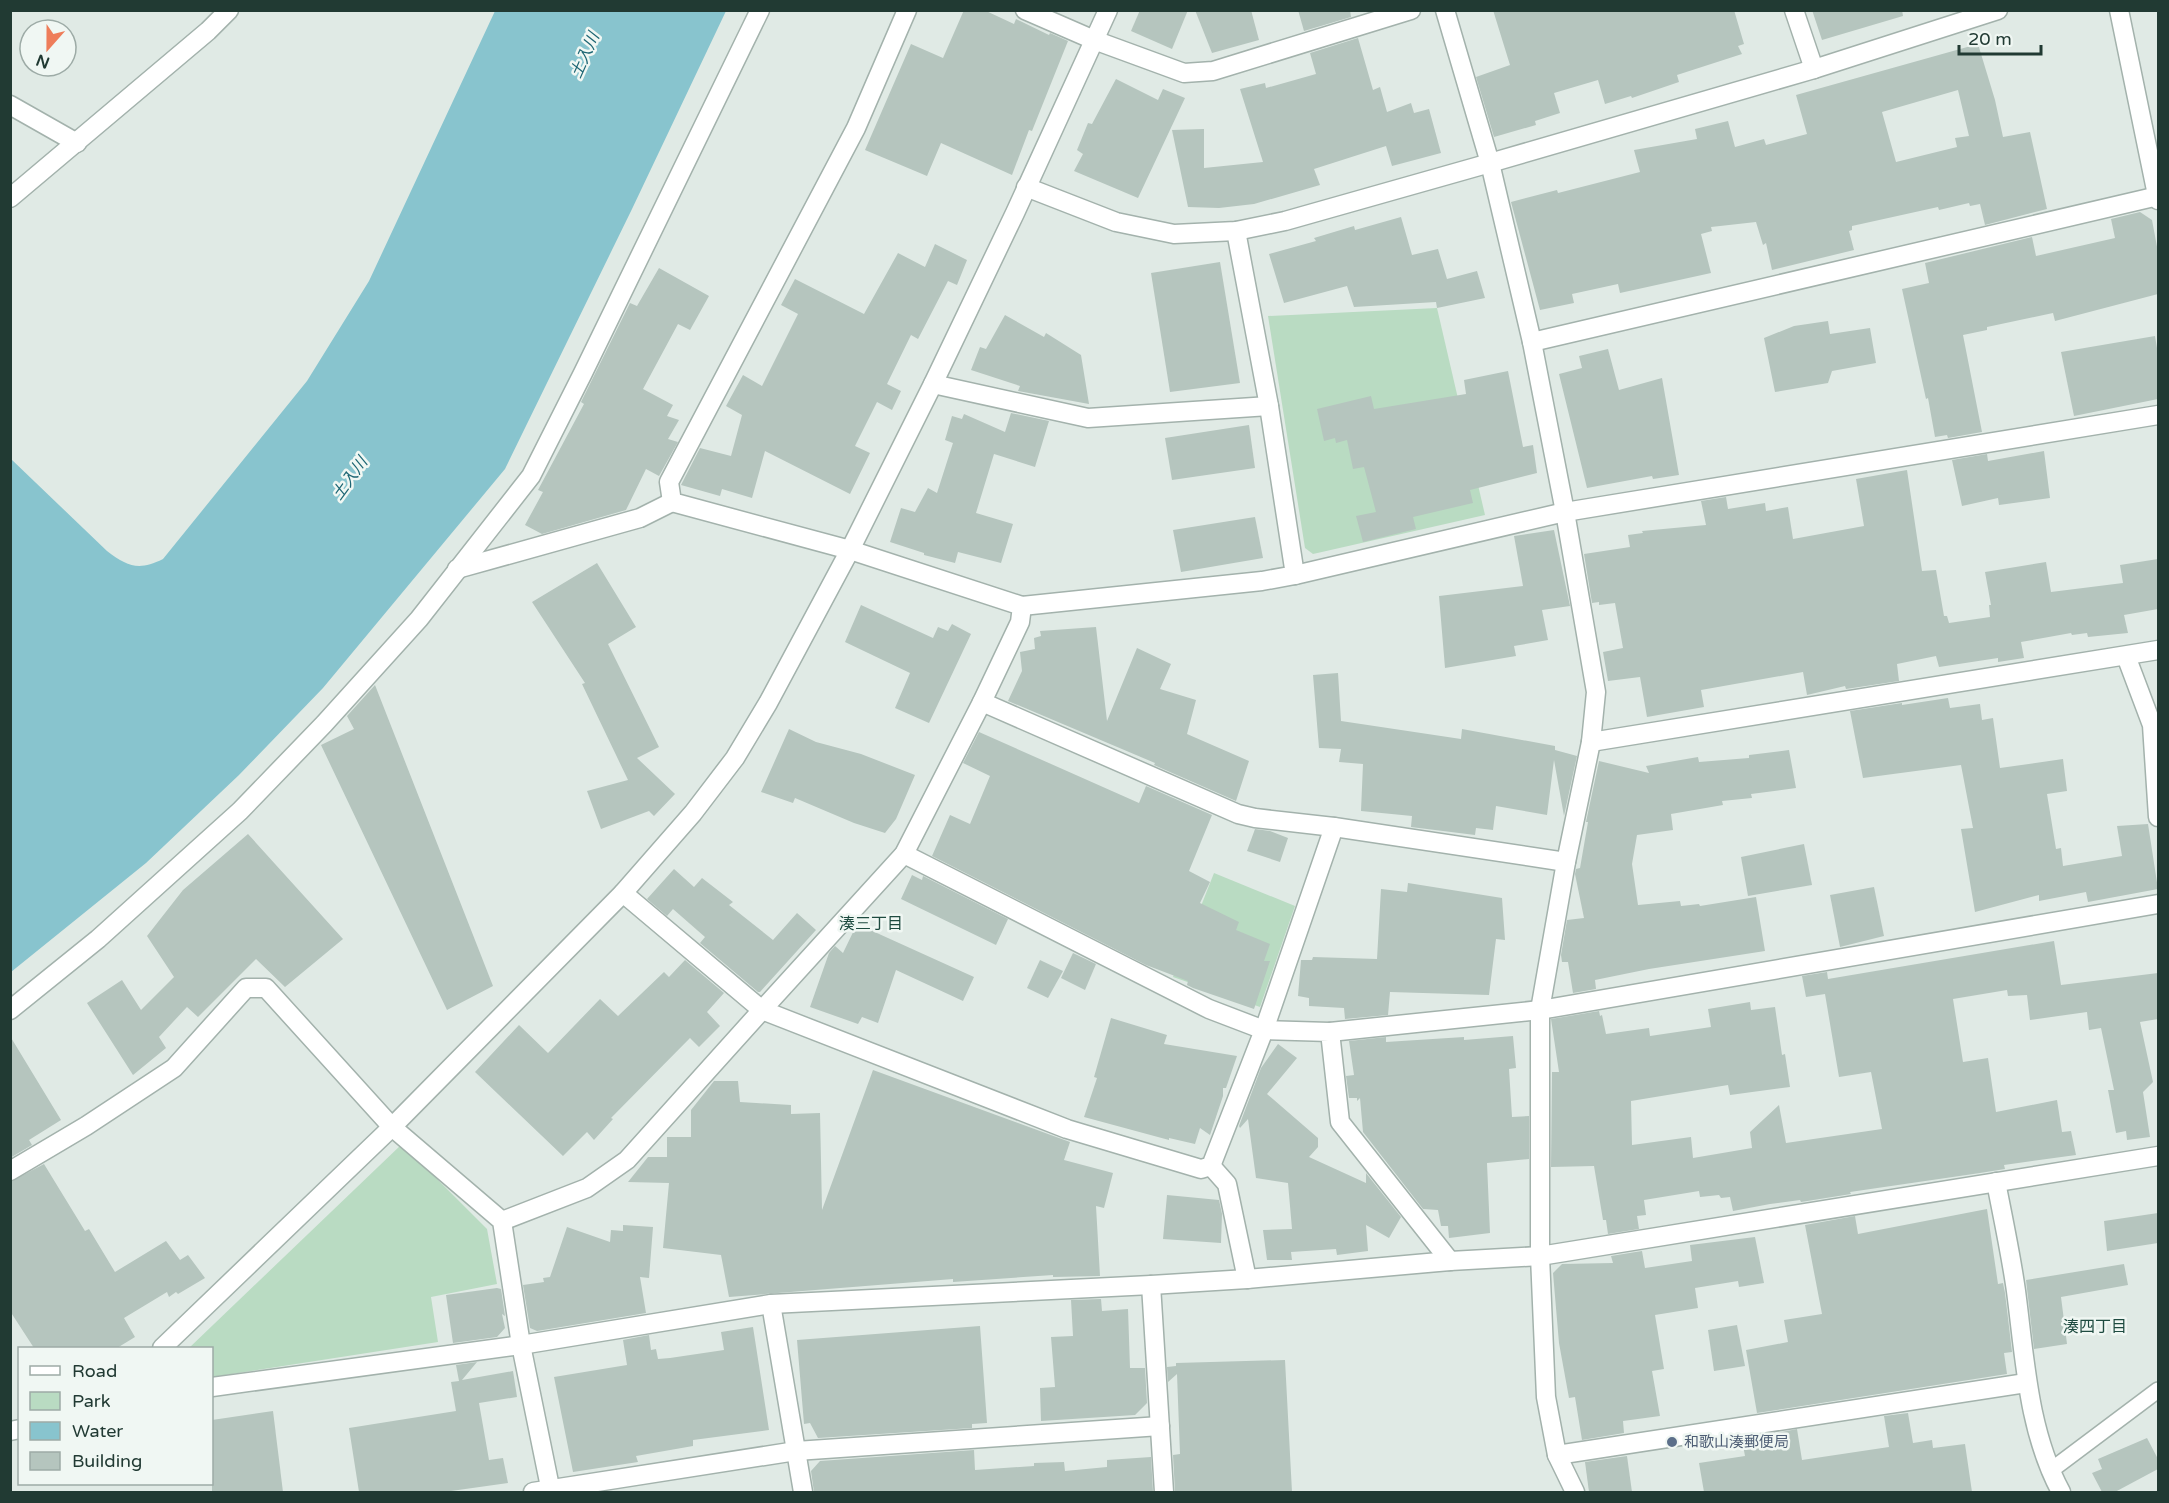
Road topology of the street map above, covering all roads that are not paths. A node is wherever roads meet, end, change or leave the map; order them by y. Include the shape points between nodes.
1 (229, 10) edge
2 (760, 10) edge
3 (907, 10) edge
4 (1025, 10) edge
5 (1108, 10) edge
6 (1411, 10) edge
7 (1444, 10) edge
8 (1794, 10) edge
9 (1998, 10) edge
10 (2119, 10) edge
11 (1965, 16) edge
12 (1094, 40) junction
13 (1814, 69) junction
14 (10, 105) edge
15 (77, 142) junction
16 (1490, 163) junction
17 (1026, 186) junction
18 (10, 198) edge
19 (2158, 198) edge
20 (1236, 231) junction
21 (1532, 342) junction
22 (933, 384) junction
23 (1269, 406) junction
24 (2158, 415) edge
25 (672, 502) junction
26 (1565, 512) junction
27 (850, 550) junction
28 (458, 569) junction
29 (1295, 575) junction
30 (1022, 606) junction
31 (2158, 650) edge
32 (2126, 656) junction
33 (982, 702) junction
34 (1591, 742) junction
35 (2158, 817) edge
36 (1334, 827) junction
37 (904, 854) junction
38 (1566, 862) junction
39 (623, 893) junction
40 (2158, 904) edge
41 (10, 1010) edge
42 (762, 1010) junction
43 (1540, 1010) junction
44 (1264, 1030) junction
45 (1330, 1032) junction
46 (392, 1127) junction
47 (2158, 1156) edge
48 (1211, 1166) junction
49 (10, 1171) edge
50 (1996, 1182) junction
51 (502, 1221) junction
52 (1540, 1256) junction
53 (1450, 1261) junction
54 (1247, 1279) junction
55 (1151, 1285) junction
56 (771, 1304) junction
57 (521, 1346) junction
58 (163, 1347) edge
59 (2026, 1383) junction
60 (213, 1386) edge
61 (2158, 1390) edge
62 (1160, 1426) junction
63 (796, 1451) junction
64 (1557, 1455) junction
65 (2049, 1471) junction
66 (545, 1492) edge
67 (803, 1492) edge
68 (1164, 1492) edge
69 (1575, 1492) edge
70 (2061, 1492) edge

1 - 15 street
2 - 28 street via 531,476
3 - 25 street via 856,128 669,482
4 - 12 street
5 - 12 street
6 - 12 street via 1213,70 1184,73
7 - 16 street
8 - 13 street
9 - 11 street
10 - 19 street
11 - 13 street
12 - 17 street
13 - 16 street
14 - 15 street
15 - 18 street
16 - 20 street via 1286,221
16 - 21 street
17 - 20 street via 1116,222 1174,234
17 - 22 street
19 - 21 street
20 - 23 street
21 - 26 street
22 - 23 street via 1088,418
22 - 27 street
23 - 29 street
24 - 26 street
25 - 27 street
25 - 28 street via 640,518
26 - 29 street
26 - 34 street via 1596,692
27 - 30 street
27 - 39 street via 735,758
28 - 41 street via 419,619 240,811 98,939
29 - 30 street
30 - 33 street via 1020,622
31 - 32 street
32 - 34 street
32 - 35 street via 2152,725
33 - 36 street via 1238,814
33 - 37 street
34 - 38 street
36 - 38 street
36 - 44 street
37 - 42 street
37 - 44 street via 1209,1009
38 - 43 street
39 - 42 street
39 - 46 street
40 - 43 street
42 - 48 street via 1067,1129 1201,1169
42 - 51 street via 627,1161 587,1188
43 - 45 street
43 - 52 street
44 - 45 street
44 - 48 street
45 - 53 street via 1340,1122
46 - 49 street via 266,988 246,988 174,1068
46 - 51 street
46 - 58 street
47 - 50 street
48 - 54 street via 1227,1184
50 - 52 street
50 - 59 street via 2016,1288
51 - 57 street
52 - 53 street
52 - 64 street via 1546,1397
53 - 54 street
54 - 55 street
55 - 56 street
55 - 62 street
56 - 57 street
56 - 63 street
57 - 60 street
57 - 66 street
59 - 64 street
59 - 65 street
61 - 65 lane
62 - 63 street
62 - 68 street
63 - 66 street
63 - 67 street
64 - 69 street
65 - 70 street

